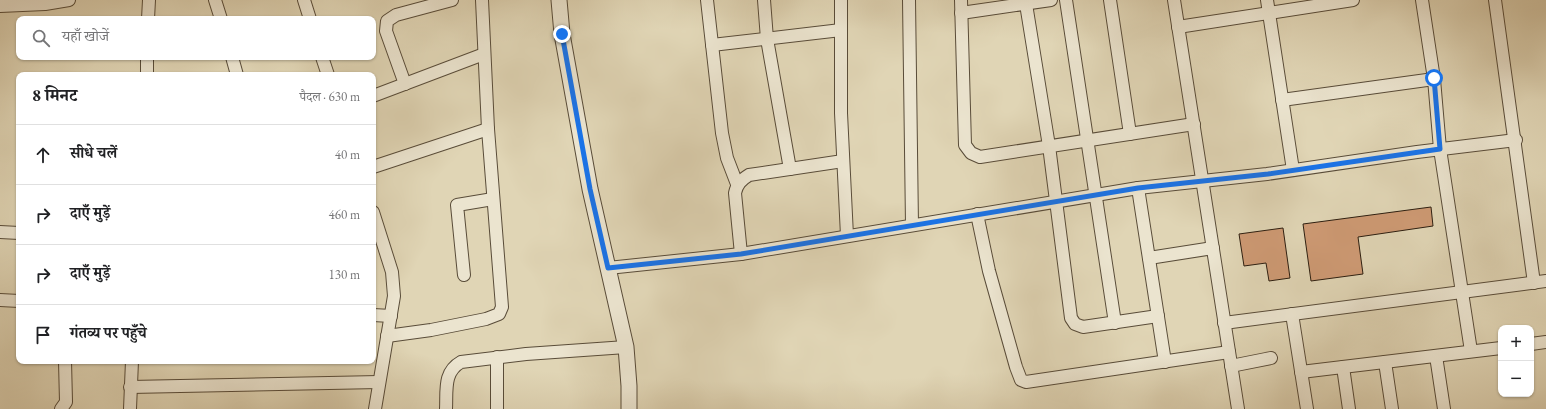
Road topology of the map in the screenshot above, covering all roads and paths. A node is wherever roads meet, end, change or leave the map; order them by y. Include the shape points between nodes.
1 (69, 0) edge
2 (149, 0) edge
3 (215, 0) edge
4 (304, 0) edge
5 (452, 0) edge
6 (482, 0) edge
7 (559, 0) edge
8 (707, 0) edge
9 (764, 0) edge
10 (842, 0) edge
11 (909, 0) edge
12 (961, 0) edge
13 (1051, 0) edge
14 (1066, 0) edge
15 (1110, 0) edge
16 (1174, 0) edge
17 (1267, 0) edge
18 (1422, 0) edge
19 (1496, 0) edge
20 (1346, 1) edge
21 (1026, 4) junction
22 (0, 6) edge
23 (961, 13) junction
24 (1269, 13) junction
25 (148, 16) edge
26 (220, 16) edge
27 (309, 16) edge
28 (1178, 27) junction
29 (841, 30) junction
30 (767, 39) junction
31 (712, 45) junction
32 (484, 54) junction
33 (148, 60) edge
34 (233, 60) edge
35 (323, 60) edge
36 (147, 72) edge
37 (236, 72) edge
38 (327, 72) edge
39 (1434, 78) junction
40 (405, 84) junction
41 (376, 95) edge
42 (1282, 100) junction
43 (1194, 124) junction
44 (488, 129) junction
45 (1130, 134) junction
46 (1088, 140) junction
47 (1516, 140) junction
48 (1049, 146) junction
49 (1440, 149) junction
50 (844, 161) junction
51 (376, 166) edge
52 (790, 169) junction
53 (1293, 170) junction
54 (1202, 180) junction
55 (737, 184) junction
56 (1138, 188) junction
57 (1096, 194) junction
58 (493, 199) junction
59 (1056, 201) junction
60 (977, 214) junction
61 (376, 221) edge
62 (912, 225) junction
63 (0, 232) edge
64 (16, 232) edge
65 (847, 236) junction
66 (1213, 248) junction
67 (741, 254) junction
68 (1149, 258) junction
69 (608, 268) junction
70 (464, 274) dead end
71 (1540, 282) edge
72 (1462, 293) junction
73 (0, 300) edge
74 (16, 301) edge
75 (1292, 314) junction
76 (376, 315) edge
77 (392, 316) junction
78 (1158, 316) junction
79 (1115, 323) junction
80 (1224, 323) junction
81 (387, 336) junction
82 (1546, 342) edge
83 (1534, 344) edge
84 (626, 347) junction
85 (1498, 348) edge
86 (1471, 351) junction
87 (1229, 352) junction
88 (1436, 356) junction
89 (497, 357) junction
90 (1270, 358) dead end
91 (1165, 362) junction
92 (1385, 362) junction
93 (65, 364) edge
94 (132, 364) edge
95 (1231, 366) junction
96 (1343, 367) junction
97 (1301, 372) junction
98 (379, 382) junction
99 (130, 387) junction
100 (62, 409) edge
101 (130, 409) edge
102 (375, 409) edge
103 (446, 409) edge
104 (497, 409) edge
105 (629, 409) edge
106 (1238, 409) edge
107 (1307, 409) edge
108 (1349, 409) edge
109 (1392, 409) edge
110 (1444, 409) edge

1 - 22 street
2 - 25 street
3 - 26 street
4 - 27 street
5 - 40 street via 396,15 387,20 386,31
6 - 32 street
7 - 69 street via 562,34 590,189
8 - 31 street
9 - 30 street
10 - 29 street
11 - 62 street
12 - 23 street
13 - 21 street
14 - 46 street
15 - 45 street
16 - 28 street
17 - 24 street
18 - 39 street
19 - 47 street
20 - 24 street
21 - 23 street
21 - 48 street
23 - 48 street via 965,145 971,153 980,156
24 - 28 street
24 - 42 street
28 - 43 street
29 - 30 street
29 - 50 street
30 - 31 street
30 - 52 street
31 - 55 street via 722,134 727,158
32 - 40 street
32 - 44 street
33 - 36 street
34 - 37 street
35 - 38 street
39 - 42 street
39 - 49 street
40 - 41 street
42 - 53 street
43 - 45 street
43 - 54 street
44 - 51 street
44 - 58 street
45 - 46 street
46 - 48 street
46 - 57 street
47 - 49 street
47 - 71 street
48 - 59 street
49 - 53 street
49 - 72 street
50 - 52 street
50 - 65 street
52 - 55 street via 749,176
53 - 54 street
54 - 56 street
54 - 66 street
55 - 67 street via 735,193
56 - 57 street
56 - 68 street
57 - 59 street
57 - 79 street
58 - 70 street via 457,205
58 - 81 street via 502,307 499,314 431,330
59 - 60 street
59 - 79 street via 1071,318 1075,324 1084,327
60 - 62 street
60 - 91 street via 989,271 1021,380 1026,382
61 - 77 street via 392,272
62 - 65 street
63 - 64 street
65 - 67 street
66 - 68 street
66 - 80 street
67 - 69 street
68 - 78 street
69 - 84 street
71 - 72 street
72 - 75 street
72 - 86 street
73 - 74 street
75 - 80 street
75 - 97 street
76 - 77 street
77 - 81 street
78 - 79 street
78 - 91 street
80 - 87 street
81 - 98 street
82 - 83 street
84 - 89 street
84 - 105 street
85 - 86 street
86 - 88 street
87 - 91 street
87 - 95 street
88 - 92 street
88 - 110 street
89 - 103 street via 461,362 454,366 448,378
89 - 104 street
90 - 95 street
92 - 96 street
92 - 109 street
93 - 100 street via 66,402
94 - 99 street
95 - 106 street
96 - 97 street
96 - 108 street
97 - 107 street
98 - 99 street
98 - 102 street
99 - 101 street

